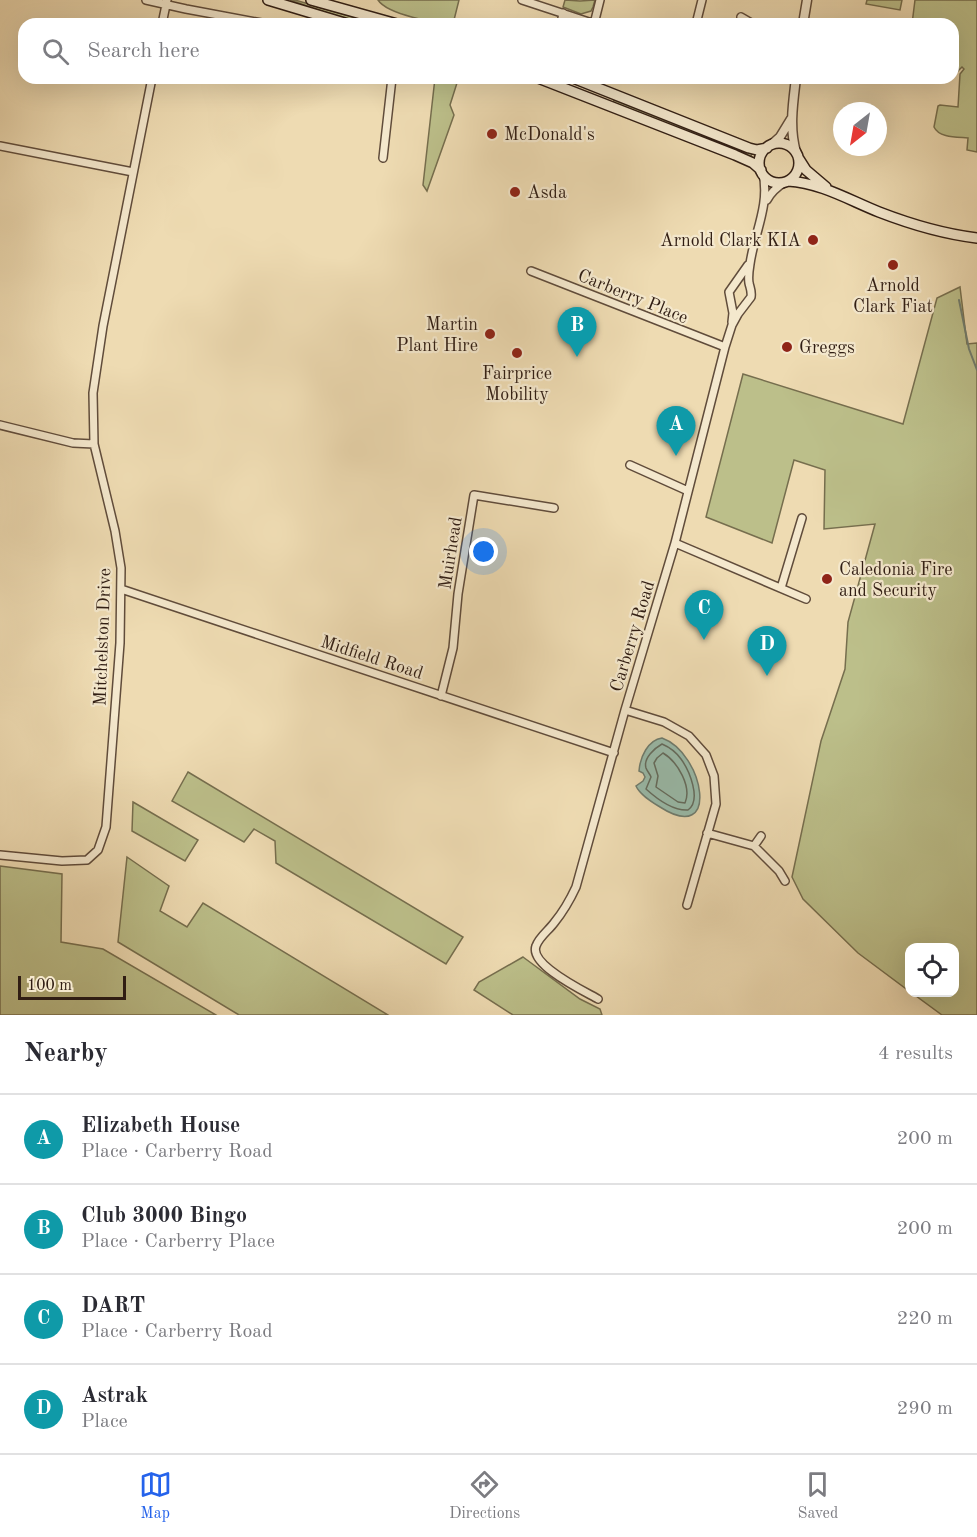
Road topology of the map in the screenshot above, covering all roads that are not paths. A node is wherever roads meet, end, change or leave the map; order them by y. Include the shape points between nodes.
1 (146, 0) edge
2 (268, 0) edge
3 (311, 0) edge
4 (522, 0) edge
5 (600, 0) edge
6 (702, 0) edge
7 (807, 0) edge
8 (167, 2) edge
9 (563, 13) junction
10 (163, 18) edge
11 (235, 18) edge
12 (328, 18) edge
13 (376, 18) edge
14 (562, 18) edge
15 (578, 18) edge
16 (596, 18) edge
17 (698, 18) edge
18 (804, 18) edge
19 (151, 84) edge
20 (391, 84) edge
21 (553, 84) edge
22 (588, 84) edge
23 (795, 84) edge
24 (792, 118) junction
25 (0, 146) edge
26 (769, 146) junction
27 (797, 155) junction
28 (383, 158) dead end
29 (133, 172) junction
30 (762, 172) junction
31 (787, 181) junction
32 (830, 190) junction
33 (764, 205) junction
34 (977, 238) edge
35 (750, 260) junction
36 (531, 271) dead end
37 (736, 284) junction
38 (749, 286) junction
39 (732, 301) junction
40 (747, 303) junction
41 (732, 325) junction
42 (724, 347) junction
43 (0, 425) edge
44 (94, 444) junction
45 (630, 465) dead end
46 (688, 491) junction
47 (554, 508) dead end
48 (802, 518) dead end
49 (675, 543) junction
50 (781, 588) junction
51 (121, 589) junction
52 (806, 599) dead end
53 (441, 696) junction
54 (626, 710) junction
55 (614, 753) junction
56 (707, 833) junction
57 (760, 836) dead end
58 (754, 846) junction
59 (0, 855) edge
60 (785, 881) dead end
61 (687, 905) dead end
62 (598, 999) dead end

1 - 8 street
2 - 12 main road
3 - 13 main road
4 - 9 street
5 - 16 street
6 - 17 street
7 - 18 street
8 - 10 street
8 - 11 street
9 - 14 street
9 - 15 street
19 - 29 street, Mitchelston Drive
20 - 28 street
21 - 30 main road via 735,155
22 - 26 main road via 749,148
23 - 24 street
24 - 26 street
24 - 27 street
25 - 29 street
26 - 27 main road via 787,145
26 - 30 main road via 760,158
27 - 31 main road via 797,171
27 - 32 main road via 806,170
29 - 44 street, Mitchelston Drive via 93,393
30 - 31 main road via 773,181
30 - 33 street, Carberry Road
31 - 32 main road
31 - 33 street, Carberry Road via 769,195
32 - 34 main road via 917,225
33 - 35 street, Carberry Road
35 - 37 street, Carberry Road
35 - 38 street, Carberry Road
36 - 42 street, Carberry Place
37 - 38 street
37 - 39 street, Carberry Road via 729,292
38 - 40 street, Carberry Road via 752,297
39 - 40 street
39 - 41 street, Carberry Road
40 - 41 street, Carberry Road
41 - 42 street, Carberry Road
42 - 46 street, Carberry Road
43 - 44 street via 73,443
44 - 51 street, Mitchelston Drive via 115,531
45 - 46 street
46 - 49 street, Carberry Road
47 - 53 street, Muirhead via 474,495 453,648
48 - 50 street
49 - 50 street
49 - 54 street, Carberry Road
50 - 52 street
51 - 53 street, Midfield Road
51 - 59 street, Mitchelston Drive via 106,827 98,849 87,860
53 - 55 street, Midfield Road
54 - 55 street, Carberry Road
54 - 56 street via 664,722 689,736 706,755 714,776 716,804
55 - 62 street, Carberry Road via 576,887 565,909 536,945 543,963
56 - 58 street
56 - 61 street
57 - 58 street
58 - 60 street

